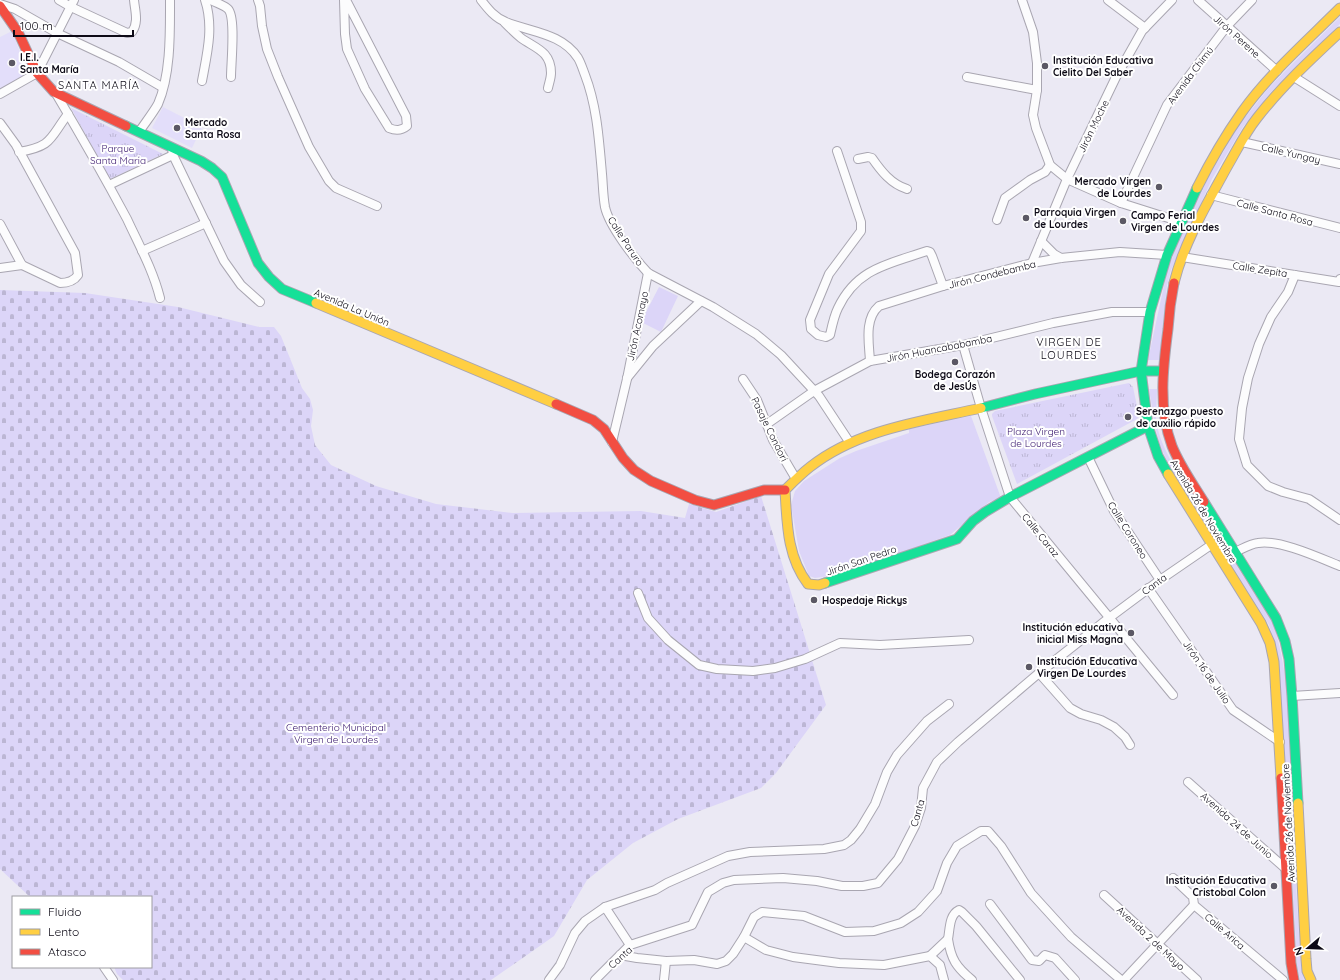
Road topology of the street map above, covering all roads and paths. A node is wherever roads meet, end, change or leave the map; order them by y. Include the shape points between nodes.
1 (59, 0) edge
2 (134, 0) edge
3 (170, 0) edge
4 (204, 0) edge
5 (211, 0) edge
6 (258, 0) edge
7 (345, 0) edge
8 (481, 0) edge
9 (1022, 0) edge
10 (1108, 0) edge
11 (1172, 0) edge
12 (1198, 0) edge
13 (1252, 0) edge
14 (72, 4) edge
15 (0, 5) edge
16 (1340, 8) edge
17 (505, 22) junction
18 (1227, 26) junction
19 (1145, 28) junction
20 (1340, 32) edge
21 (57, 33) junction
22 (1277, 71) junction
23 (37, 74) junction
24 (231, 77) dead end
25 (967, 77) dead end
26 (1294, 77) junction
27 (202, 81) dead end
28 (162, 87) junction
29 (548, 88) dead end
30 (1037, 90) junction
31 (54, 92) junction
32 (0, 94) edge
33 (1340, 106) edge
34 (68, 114) junction
35 (0, 124) edge
36 (139, 132) junction
37 (1242, 142) junction
38 (173, 151) junction
39 (837, 151) dead end
40 (19, 152) junction
41 (858, 159) dead end
42 (1340, 164) edge
43 (1050, 165) junction
44 (1067, 179) junction
45 (109, 185) junction
46 (907, 189) dead end
47 (1211, 195) junction
48 (1121, 203) junction
49 (377, 206) dead end
50 (998, 220) dead end
51 (1181, 222) junction
52 (206, 223) junction
53 (0, 224) edge
54 (1340, 228) edge
55 (1041, 241) junction
56 (142, 251) junction
57 (1167, 255) junction
58 (1182, 257) junction
59 (1061, 258) junction
60 (22, 264) junction
61 (1032, 264) junction
62 (0, 268) edge
63 (648, 273) junction
64 (1295, 275) junction
65 (1339, 280) edge
66 (943, 286) junction
67 (160, 298) dead end
68 (701, 301) junction
69 (260, 302) dead end
70 (1150, 312) junction
71 (963, 346) junction
72 (870, 361) junction
73 (1141, 371) junction
74 (1163, 371) junction
75 (743, 378) dead end
76 (627, 379) junction
77 (814, 391) junction
78 (981, 408) junction
79 (767, 424) junction
80 (1148, 426) junction
81 (612, 442) junction
82 (850, 443) junction
83 (1088, 457) junction
84 (796, 479) junction
85 (785, 490) junction
86 (1010, 497) junction
87 (1340, 520) edge
88 (1211, 545) junction
89 (1235, 552) junction
90 (1340, 566) edge
91 (1160, 580) junction
92 (1148, 588) junction
93 (638, 593) dead end
94 (1109, 618) junction
95 (968, 640) dead end
96 (1039, 673) junction
97 (1340, 693) edge
98 (1173, 695) dead end
99 (1292, 696) junction
100 (949, 704) dead end
101 (1280, 742) junction
102 (1130, 745) dead end
103 (1188, 782) dead end
104 (1282, 807) junction
105 (1298, 807) junction
106 (1286, 869) junction
107 (1173, 878) dead end
108 (1104, 895) dead end
109 (990, 904) dead end
110 (1194, 905) junction
111 (605, 907) junction
112 (744, 937) junction
113 (948, 939) junction
114 (1158, 944) junction
115 (630, 945) junction
116 (620, 955) junction
117 (930, 956) junction
118 (666, 961) junction
119 (940, 965) junction
120 (105, 968) edge
121 (111, 979) edge
122 (549, 980) edge
123 (595, 980) edge
124 (664, 980) edge
125 (939, 980) edge
126 (944, 980) edge
127 (972, 980) edge
128 (1020, 980) edge
129 (1075, 980) edge
130 (1121, 980) edge
131 (1124, 980) edge
132 (1197, 980) edge
133 (1283, 980) edge
134 (1294, 980) edge
135 (1311, 980) edge

1 - 14 street
2 - 14 street via 135,26 132,32 128,33
3 - 28 street via 167,73
4 - 27 street via 210,34
5 - 24 street via 228,9 231,14
6 - 49 street via 267,49 309,147 336,188
7 - 7 street via 347,49 365,89 389,128 404,129 407,126 406,116
8 - 17 street, Calle Paruro via 491,13
9 - 30 street via 1033,32
10 - 19 street
11 - 19 street, Jirón Moche
12 - 18 street, Jirón Perene
13 - 18 street, Avenida Chimú
14 - 21 street
15 - 21 street via 15,9
15 - 23 main road, Avenida La Unión via 18,32
16 - 22 main road, Avenida 26 de Noviembre
17 - 29 street via 521,38 543,52 550,62
17 - 63 street, Calle Paruro via 539,31 562,42 578,58 588,84 598,128 605,208 611,222
18 - 22 street, Jirón Perene
18 - 48 street, Avenida Chimú via 1167,105
19 - 44 street, Jirón Moche via 1116,77
20 - 26 main road, Avenida 26 de Noviembre
21 - 23 street
21 - 28 street via 119,62
22 - 51 main road, Avenida 26 de Noviembre via 1242,111 1220,144
23 - 31 main road, Avenida La Unión
23 - 32 street
25 - 30 street
26 - 33 street
26 - 37 main road, Avenida 26 de Noviembre via 1269,103
28 - 36 street via 158,104
30 - 43 street via 1033,115
31 - 34 street
31 - 36 main road, Avenida La Unión
34 - 40 street via 45,145
34 - 45 street
35 - 40 street
36 - 38 main road, Avenida La Unión
37 - 42 street, Calle Yungay
37 - 47 main road, Avenida 26 de Noviembre
38 - 45 street
38 - 52 street
38 - 81 main road, Avenida La Unión via 201,161 222,178 258,263 282,290 593,420
39 - 66 street via 862,231 829,274 810,320 811,329 818,335 830,335 838,309 849,289 865,274 927,251 932,256
40 - 60 street via 75,253 78,275 66,283 60,283
41 - 46 street via 872,158 880,170 897,186
43 - 44 street
43 - 50 street via 1045,172 1005,198
44 - 48 street
44 - 55 street, Jirón Moche
45 - 56 street
47 - 54 street, Calle Santa Rosa
47 - 58 main road, Avenida 26 de Noviembre
48 - 51 street
51 - 57 main road, Avenida 26 de Noviembre
52 - 56 street
52 - 69 street via 224,261 241,285
53 - 60 street
55 - 59 street
55 - 61 street, Jirón Moche
56 - 67 street
57 - 59 street, Jirón Condebamba via 1120,252
57 - 70 main road, Avenida 26 de Noviembre
58 - 64 street, Calle Zepita
58 - 74 main road, Avenida 26 de Noviembre via 1172,292
59 - 61 street, Jirón Condebamba
60 - 62 street
61 - 66 street, Jirón Condebamba
63 - 68 street, Calle Paruro
63 - 76 street, Jirón Acomayo
64 - 65 street, Calle Zepita
64 - 87 street via 1259,344 1248,378 1239,439 1247,465 1268,486 1309,499
66 - 72 street, Jirón Condebamba via 878,306 873,310 869,320
68 - 76 street, Jirón Acomayo via 653,346
68 - 77 street, Calle Paruro via 761,338 781,355
70 - 71 street, Jirón Huancababamba via 1112,312 1053,323
70 - 73 main road, Avenida 26 de Noviembre
71 - 72 street, Jirón Huancababamba
71 - 78 street, Calle Caraz
72 - 77 street, Jirón Huancababamba
73 - 74 main road
73 - 78 main road
73 - 80 main road, Avenida 26 de Noviembre
74 - 89 main road, Avenida 26 de Noviembre via 1164,419 1173,451
75 - 79 street, Pasaje Condori via 757,400
76 - 81 street, Jirón Acomayo
77 - 79 street, Jirón Huancababamba
77 - 82 street, Calle Paruro
78 - 82 main road via 897,426
78 - 86 street, Calle Caraz
79 - 84 street, Pasaje Condori via 773,440
80 - 83 main road, Jirón San Pedro
80 - 88 main road, Avenida 26 de Noviembre via 1158,456
81 - 85 main road, Avenida La Unión via 634,470 651,481 695,500 714,505 764,490
82 - 84 main road via 810,467
83 - 86 main road, Jirón San Pedro
83 - 91 street, Calle Coroneo via 1114,511
84 - 85 main road
85 - 86 main road, Jirón San Pedro via 791,548 798,569 808,584 819,585 956,539 973,521
86 - 94 street, Calle Caraz
88 - 91 street, Canta
88 - 101 main road, Avenida 26 de Noviembre via 1261,623 1270,643 1274,662
89 - 90 street via 1257,543 1275,543
89 - 99 main road, Avenida 26 de Noviembre via 1276,618 1285,641
91 - 92 street, Canta
92 - 94 street, Canta
92 - 101 street, Jirón 16 de Julio via 1233,710
93 - 95 street via 648,618 668,640 699,664 717,669 753,671 776,668 805,659 840,643
94 - 96 street, Canta
94 - 98 street, Calle Caraz
96 - 102 street via 1070,708 1114,727
96 - 115 street, Canta via 937,762 923,788 921,808 915,826 898,859 878,883 842,886 783,878 734,880 708,892 692,925
97 - 99 street
99 - 105 main road, Avenida 26 de Noviembre
100 - 111 street via 926,721 897,755 887,772 875,804 860,829 844,845 824,849 750,852 728,856 655,890
101 - 104 main road, Avenida 26 de Noviembre
103 - 106 street, Avenida 24 de Junio
104 - 105 main road
104 - 106 main road, Avenida 26 de Noviembre
105 - 135 main road, Avenida 26 de Noviembre via 1306,959
106 - 134 main road, Avenida 26 de Noviembre
107 - 110 street, Calle Arica via 1192,895
108 - 114 street, Avenida 2 de Mayo
109 - 129 street via 1032,960 1039,961 1045,955 1055,958
110 - 114 street
110 - 133 street, Calle Arica
111 - 115 street
111 - 122 street via 585,921 575,933 560,965
112 - 117 street via 766,950 839,964 884,965
112 - 118 street via 726,961 717,964 694,960
112 - 130 street via 754,917 762,912 804,916 845,932 874,932 901,923 918,912 937,891 947,863 957,846 981,831 988,831 1001,846 1031,893 1070,937
113 - 117 street
113 - 127 street via 951,955 960,971
113 - 128 street via 952,916 959,910 976,926
114 - 131 street
114 - 132 street, Avenida 2 de Mayo
115 - 116 street, Canta
116 - 118 street
116 - 123 street, Canta
117 - 119 street
118 - 124 street
119 - 125 street
119 - 126 street
120 - 121 street

